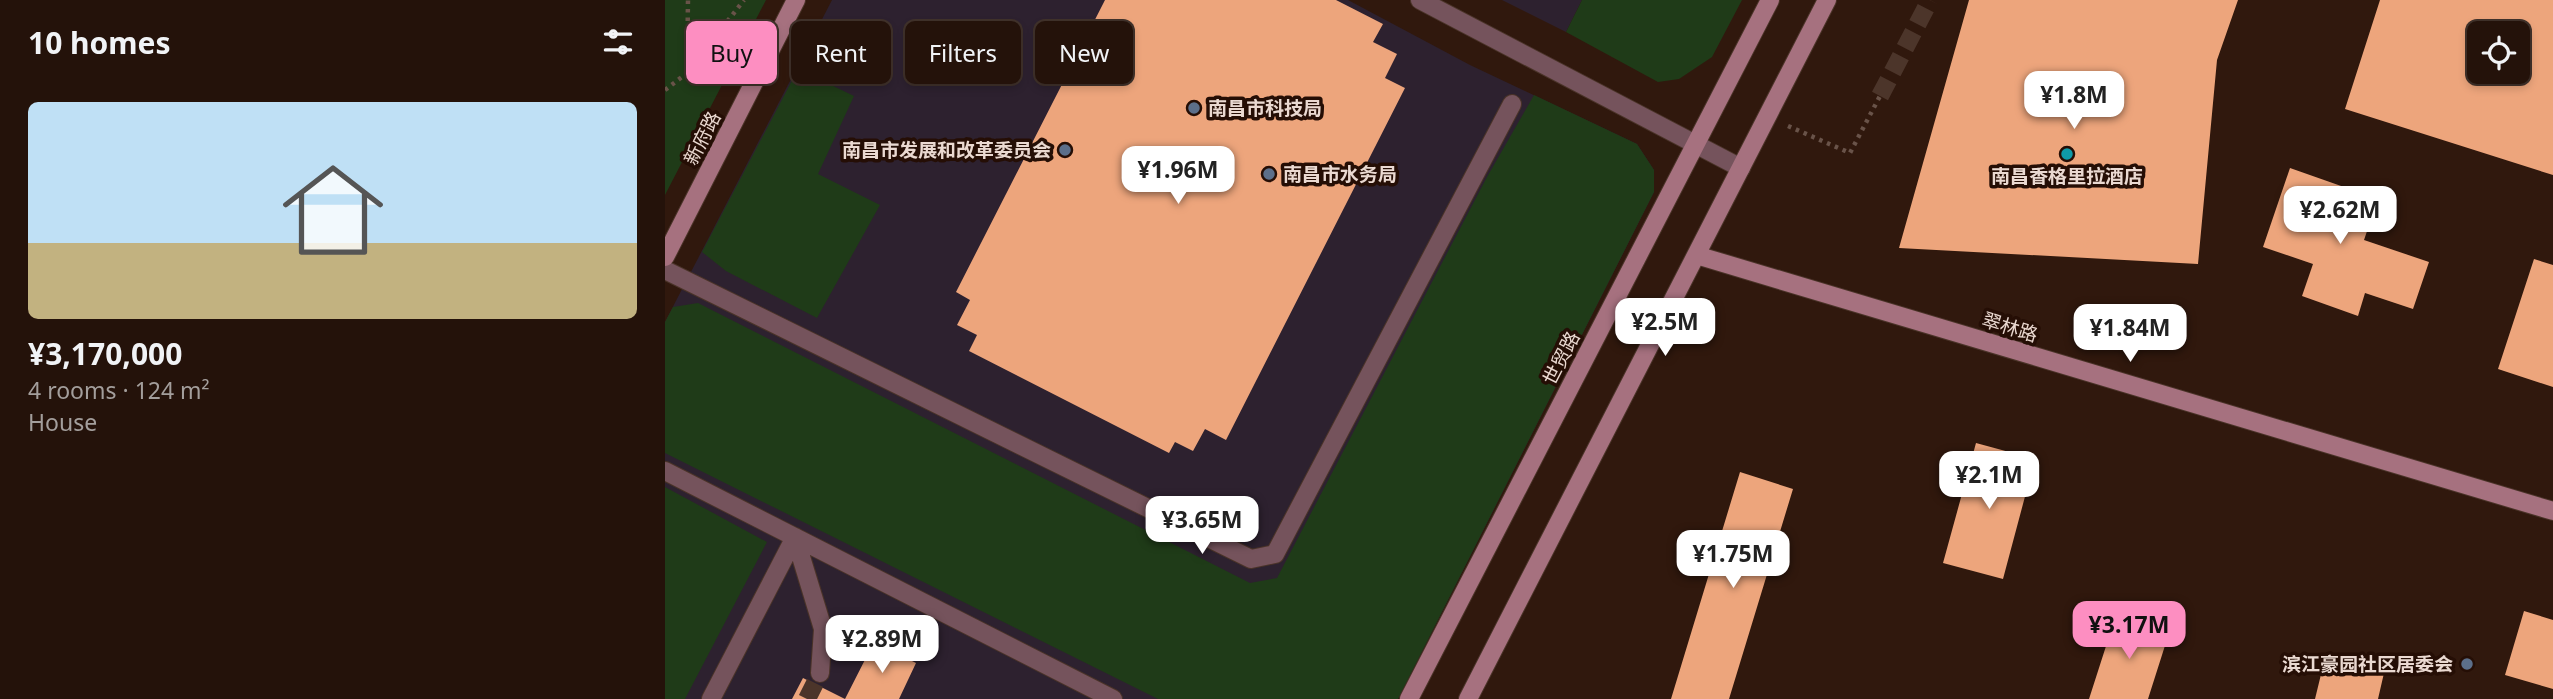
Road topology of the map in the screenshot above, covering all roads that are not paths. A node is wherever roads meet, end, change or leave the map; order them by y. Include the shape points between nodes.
1 (796, 0) edge
2 (1420, 0) edge
3 (1770, 0) edge
4 (1827, 0) edge
5 (1511, 104) dead end
6 (1694, 143) junction
7 (1741, 168) junction
8 (1696, 255) junction
9 (665, 257) edge
10 (665, 270) edge
11 (665, 471) edge
12 (2553, 511) edge
13 (795, 537) junction
14 (820, 673) tunnel mouth
15 (711, 699) edge
16 (1112, 699) edge
17 (1409, 699) edge
18 (1468, 699) edge

1 - 9 main road, 新府路
2 - 6 street
3 - 6 main road, 世贸路
4 - 7 main road
5 - 10 street via 1275,554 1251,559
6 - 7 street
6 - 17 main road, 世贸路
7 - 8 main road
8 - 12 main road, 翠林路
8 - 18 main road
11 - 13 street
13 - 14 street via 823,629
13 - 15 street
13 - 16 street

